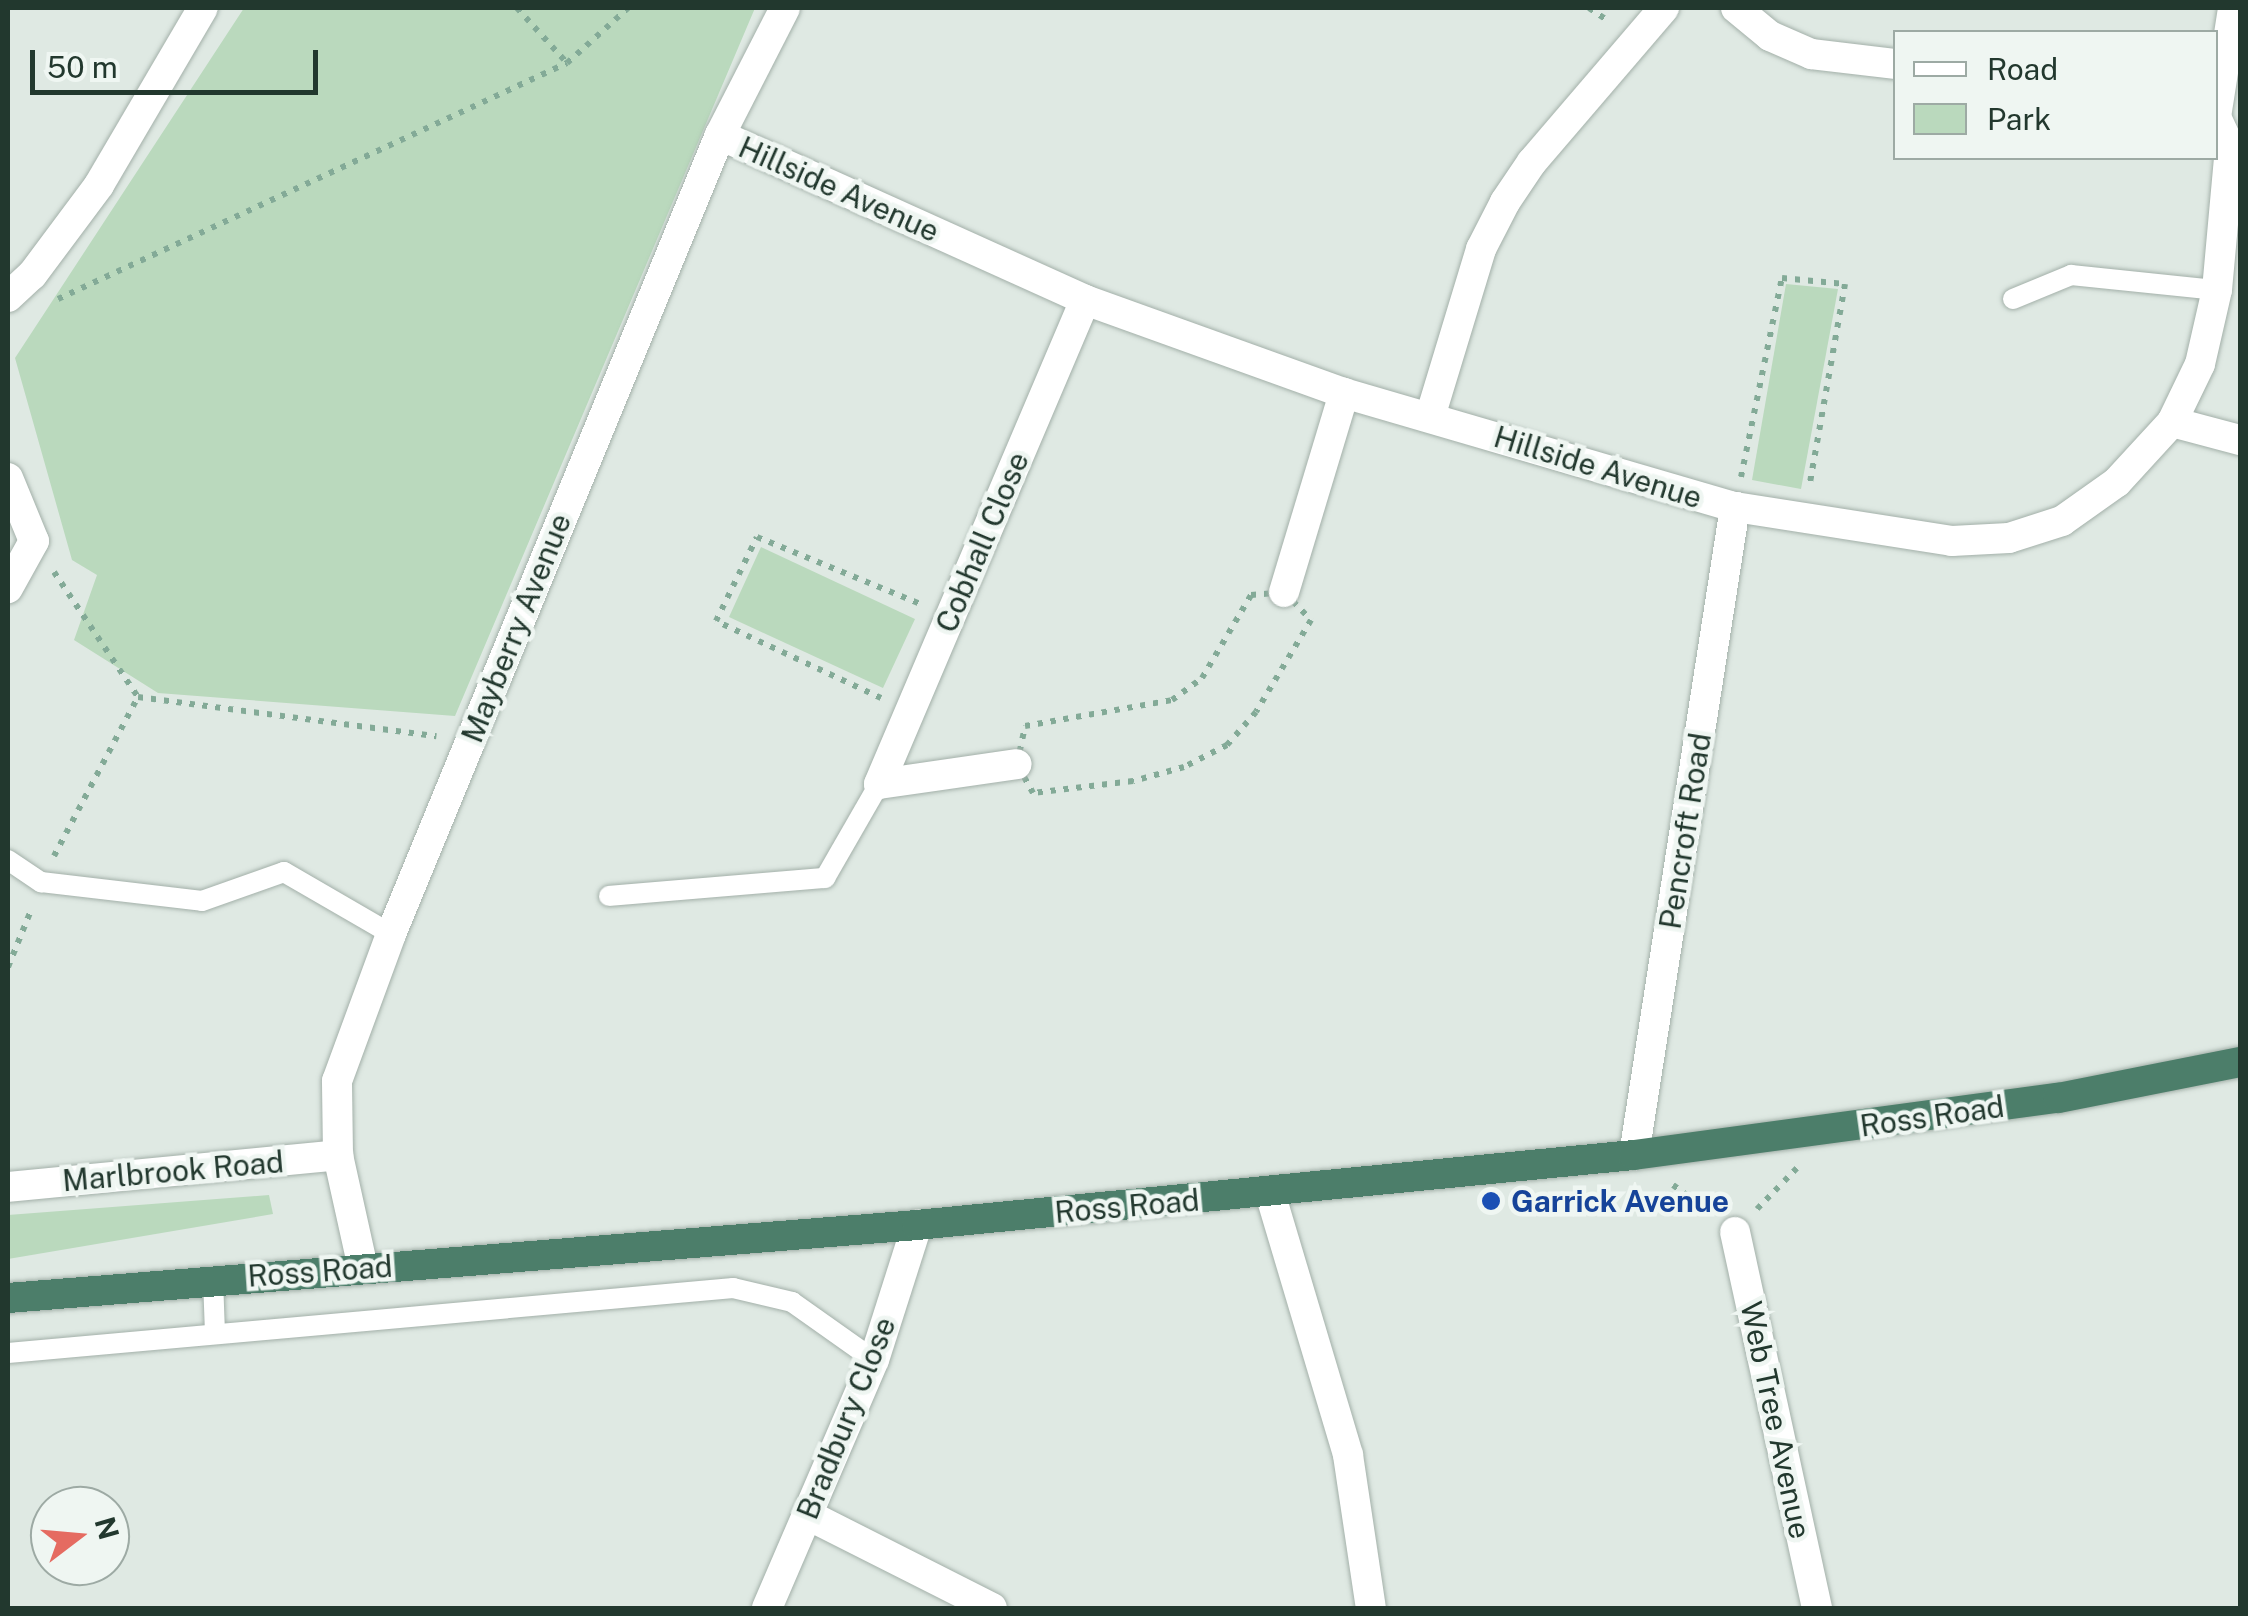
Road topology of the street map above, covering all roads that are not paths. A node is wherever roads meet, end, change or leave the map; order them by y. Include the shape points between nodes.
1 (204, 8) edge
2 (785, 8) edge
3 (1664, 8) edge
4 (1736, 8) edge
5 (2233, 8) edge
6 (1893, 64) edge
7 (2218, 104) edge
8 (2218, 121) edge
9 (720, 135) junction
10 (2217, 290) junction
11 (8, 297) edge
12 (2014, 299) dead end
13 (1085, 300) junction
14 (1344, 394) junction
15 (1430, 417) junction
16 (2172, 422) junction
17 (2240, 440) edge
18 (8, 478) edge
19 (1734, 507) junction
20 (8, 588) edge
21 (1284, 592) road end
22 (1018, 764) road end
23 (879, 784) junction
24 (8, 860) edge
25 (610, 896) dead end
26 (391, 934) junction
27 (2240, 1062) edge
28 (338, 1155) junction
29 (1634, 1155) junction
30 (8, 1187) edge
31 (1270, 1193) junction
32 (917, 1225) junction
33 (1735, 1232) road end
34 (363, 1268) junction
35 (213, 1279) junction
36 (8, 1298) edge
37 (215, 1334) junction
38 (8, 1353) edge
39 (874, 1360) junction
40 (808, 1515) junction
41 (767, 1608) edge
42 (992, 1608) edge
43 (1372, 1608) edge
44 (1818, 1608) edge

1 - 11 street via 98,185
2 - 9 street, Mayberry Avenue
3 - 15 street via 1505,202 1480,248
4 - 6 street via 1770,36 1810,54
5 - 7 street, Hillside Avenue
8 - 10 street, Hillside Avenue via 2230,148
9 - 13 street, Hillside Avenue
9 - 26 street, Mayberry Avenue
10 - 12 lane via 2070,275
10 - 16 street, Hillside Avenue via 2200,364
13 - 14 street, Hillside Avenue
13 - 23 street, Cobhall Close
14 - 15 street, Hillside Avenue
14 - 21 street
15 - 19 street, Hillside Avenue
16 - 17 street
16 - 19 street, Hillside Avenue via 2117,482 2062,520 2009,538 1952,540
18 - 20 street via 34,542
19 - 29 street, Pencroft Road
22 - 23 street
23 - 25 lane via 825,878
24 - 26 lane via 40,882 202,901 284,872
26 - 28 street, Mayberry Avenue via 338,1081
27 - 29 highway, Ross Road via 2058,1098
28 - 30 street, Marlbrook Road
28 - 34 street, Mayberry Avenue
29 - 31 highway, Ross Road
31 - 32 highway, Ross Road
31 - 43 street via 1348,1455
32 - 34 highway, Ross Road
32 - 39 street, Bradbury Close
33 - 44 street, Web Tree Avenue
34 - 35 highway, Ross Road
35 - 36 highway, Ross Road
35 - 37 lane
37 - 38 lane
37 - 39 lane via 733,1288 792,1302
39 - 40 street, Bradbury Close
40 - 41 street, Bradbury Close
40 - 42 street

